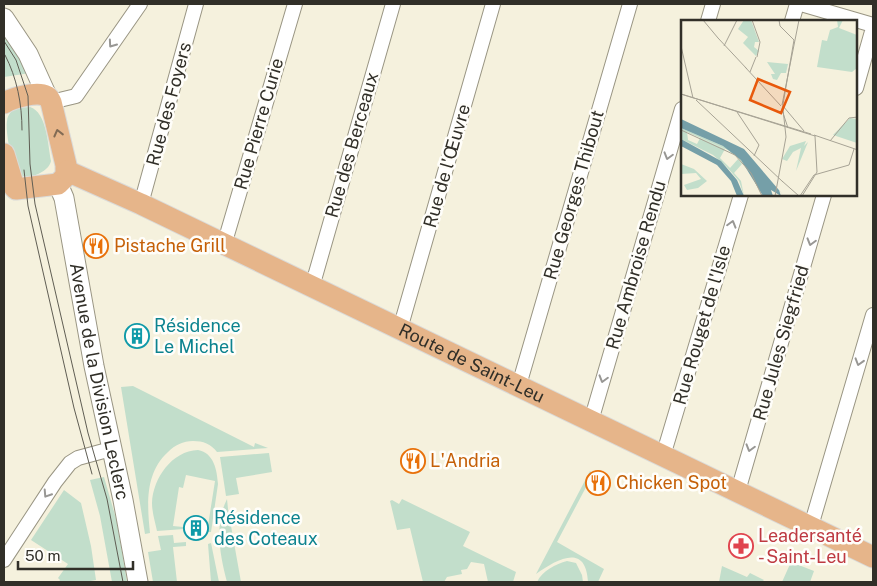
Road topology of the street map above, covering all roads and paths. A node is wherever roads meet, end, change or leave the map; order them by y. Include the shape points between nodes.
1 (140, 4) edge
2 (196, 4) edge
3 (295, 4) edge
4 (393, 4) edge
5 (493, 4) edge
6 (630, 4) edge
7 (713, 4) edge
8 (797, 4) edge
9 (801, 4) edge
10 (4, 18) edge
11 (708, 20) edge
12 (792, 20) edge
13 (853, 20) edge
14 (857, 21) edge
15 (873, 26) edge
16 (857, 84) edge
17 (49, 99) junction
18 (4, 103) edge
19 (681, 112) edge
20 (4, 154) edge
21 (62, 177) junction
22 (740, 196) edge
23 (824, 196) edge
24 (141, 204) junction
25 (224, 245) junction
26 (312, 287) junction
27 (873, 315) edge
28 (400, 329) junction
29 (519, 386) junction
30 (591, 421) junction
31 (111, 449) junction
32 (663, 456) junction
33 (738, 491) junction
34 (811, 526) junction
35 (873, 557) edge
36 (4, 560) edge
37 (138, 582) edge

1 -> 17 street via 76,96
2 - 24 street, Rue des Foyers
3 - 25 street, Rue Pierre Curie
4 - 26 street, Rue des Berceaux
5 - 28 street, Rue de l'Œuvre
6 - 29 street, Rue Georges Thibout
7 - 11 street
8 - 12 street
9 - 13 street
10 - 17 street via 28,54
14 - 15 street
15 - 16 street
17 - 18 main road via 41,95 28,96
21 -> 17 main road
19 -> 30 street, Rue Ambroise Rendu
20 - 21 main road via 15,188
21 - 24 main road, Route de Saint-Leu
21 - 31 street, Avenue de la Division Leclerc
32 -> 22 street, Rue Rouget de l'Isle
23 -> 33 street, Rue Jules Siegfried
24 - 25 main road, Route de Saint-Leu
25 - 26 main road, Route de Saint-Leu
26 - 28 main road, Route de Saint-Leu
27 -> 34 street
28 - 29 main road, Route de Saint-Leu
29 - 30 main road, Route de Saint-Leu
30 - 32 main road, Route de Saint-Leu
31 -> 36 street via 70,463
31 - 37 street, Avenue de la Division Leclerc
32 - 33 main road, Route de Saint-Leu
33 - 34 main road, Route de Saint-Leu
34 - 35 main road, Route de Saint-Leu

